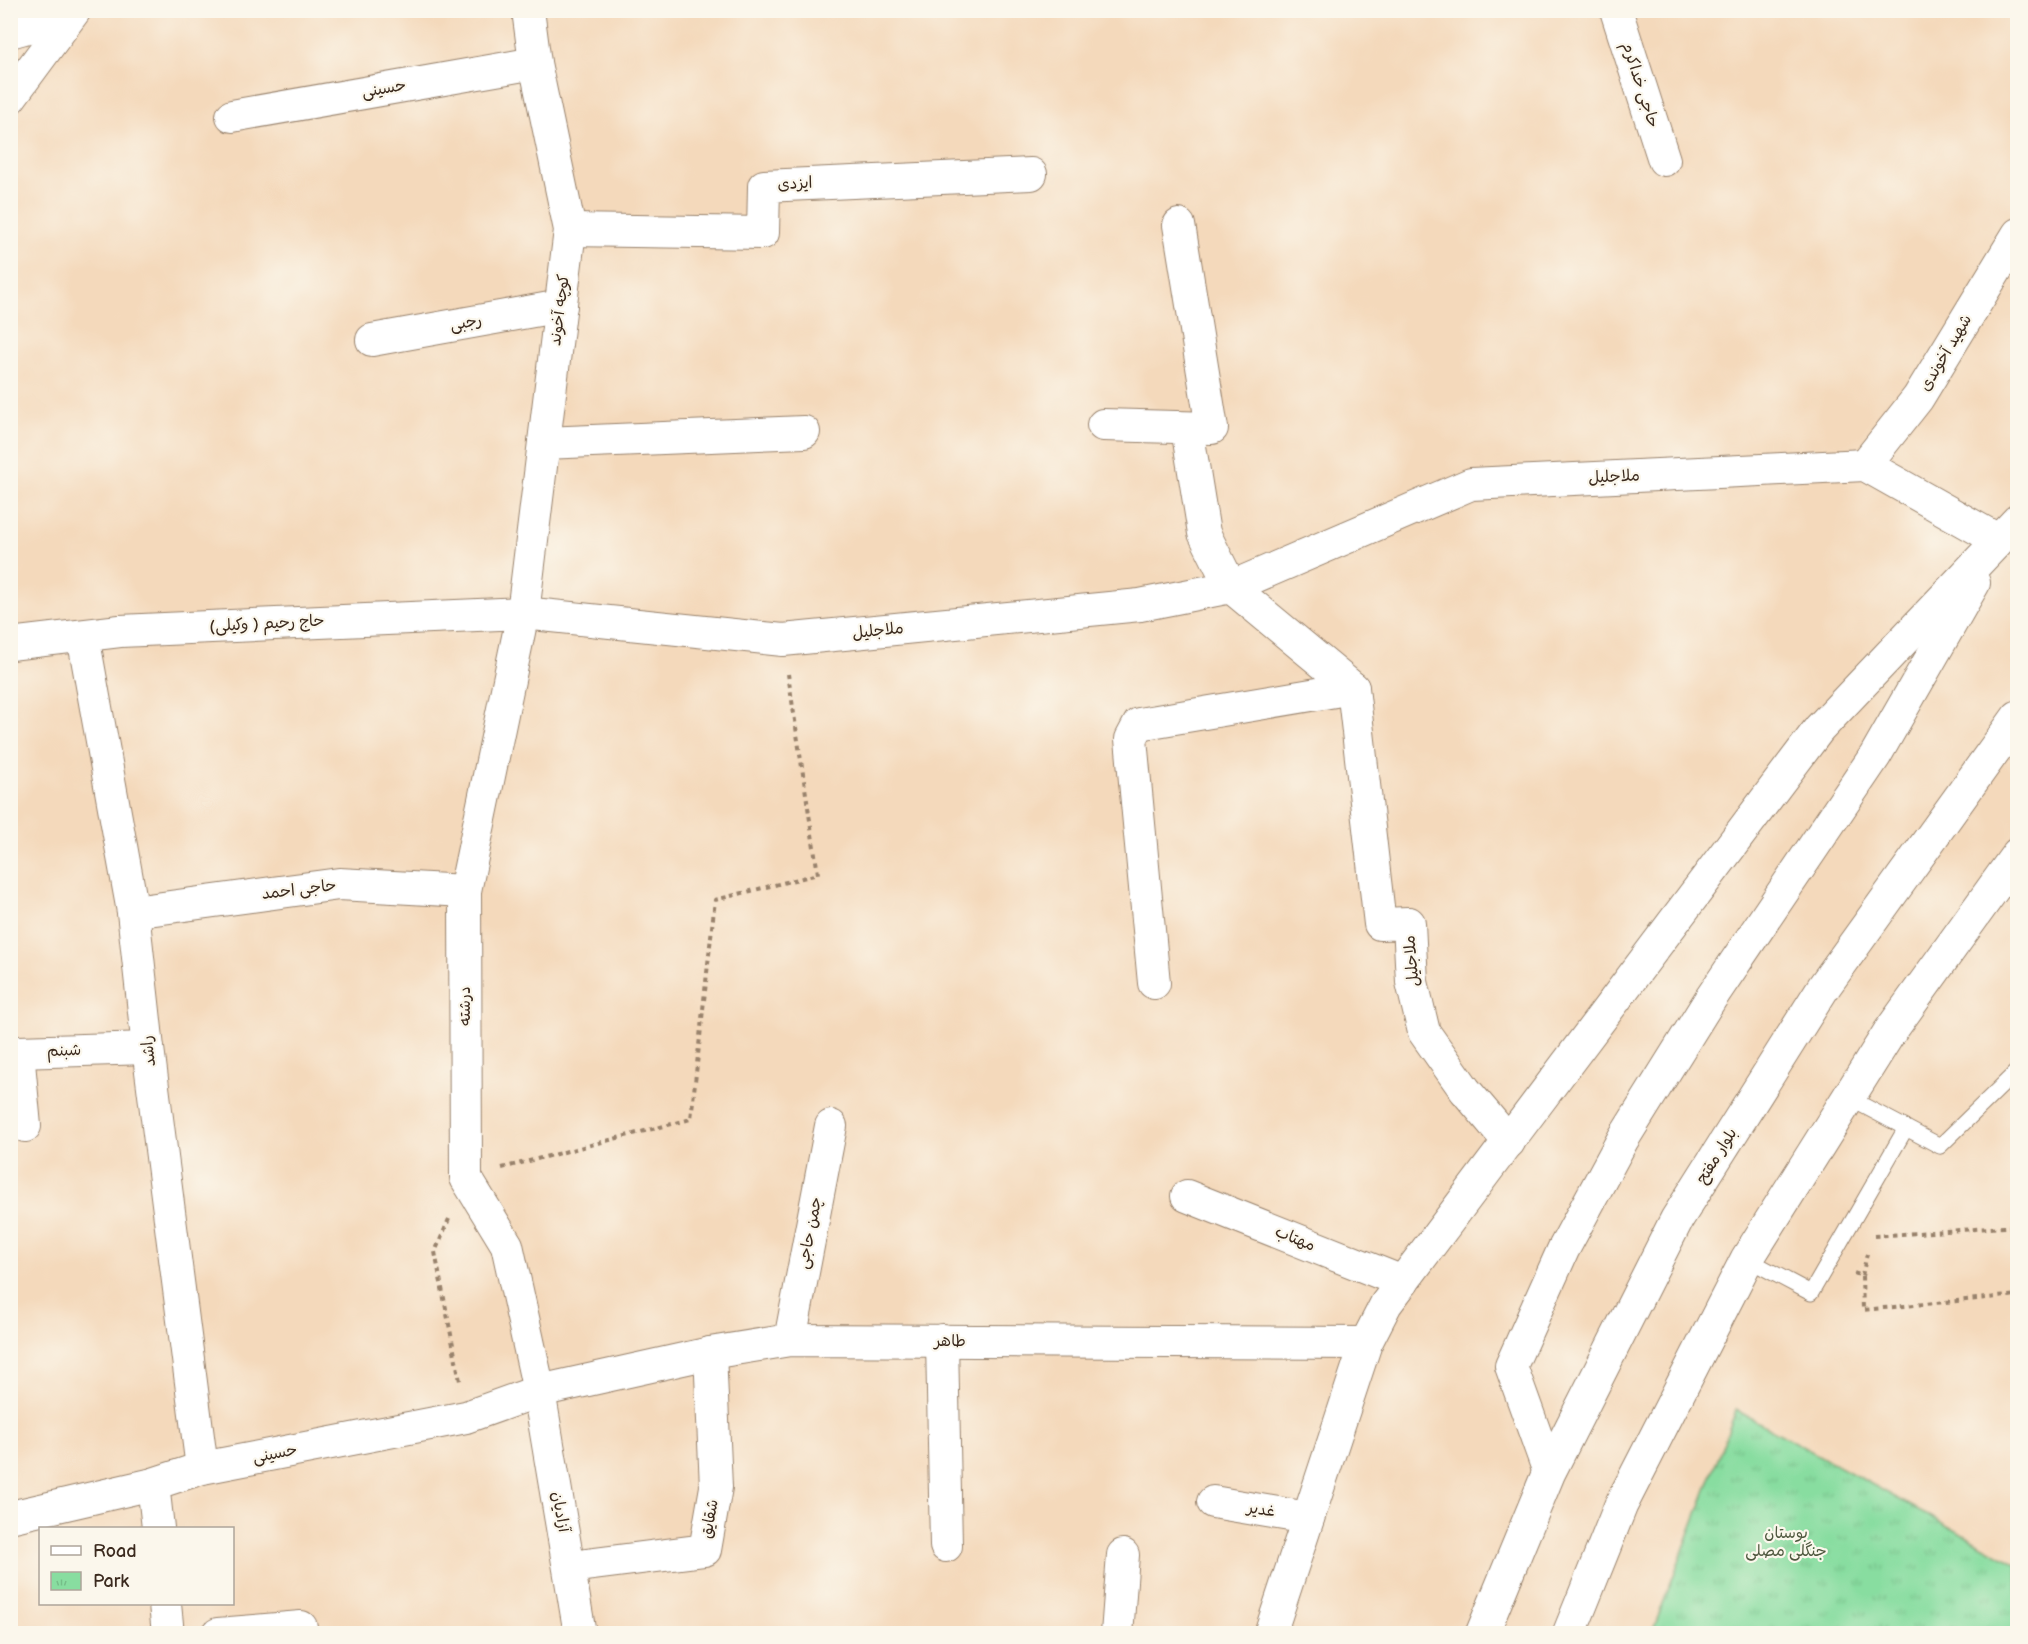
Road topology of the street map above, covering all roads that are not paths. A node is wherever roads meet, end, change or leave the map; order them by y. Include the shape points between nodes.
1 (528, 10) edge
2 (1616, 10) edge
3 (71, 12) edge
4 (10, 33) edge
5 (535, 63) junction
6 (10, 98) edge
7 (232, 116) dead end
8 (1664, 160) dead end
9 (1030, 174) dead end
10 (1179, 225) dead end
11 (570, 230) junction
12 (2018, 234) edge
13 (561, 306) junction
14 (372, 340) dead end
15 (1103, 425) dead end
16 (1187, 428) junction
17 (804, 432) dead end
18 (544, 443) junction
19 (1865, 465) junction
20 (2008, 530) edge
21 (1231, 587) junction
22 (523, 613) junction
23 (83, 636) junction
24 (10, 644) edge
25 (1353, 688) junction
26 (2018, 717) edge
27 (2018, 854) edge
28 (465, 891) junction
29 (133, 912) junction
30 (1154, 983) dead end
31 (148, 1048) junction
32 (2018, 1070) edge
33 (1848, 1098) junction
34 (25, 1126) dead end
35 (831, 1126) dead end
36 (1906, 1128) junction
37 (1509, 1142) junction
38 (1187, 1196) dead end
39 (1747, 1259) junction
40 (1402, 1282) junction
41 (790, 1340) junction
42 (942, 1340) junction
43 (1366, 1343) junction
44 (710, 1353) junction
45 (539, 1391) junction
46 (202, 1468) junction
47 (1549, 1472) junction
48 (153, 1484) junction
49 (1213, 1502) dead end
50 (10, 1517) edge
51 (1308, 1518) junction
52 (158, 1527) edge
53 (946, 1546) dead end
54 (1123, 1555) dead end
55 (570, 1567) junction
56 (165, 1605) edge
57 (301, 1627) dead end
58 (168, 1634) edge
59 (218, 1634) edge
60 (580, 1634) edge
61 (1117, 1634) edge
62 (1270, 1634) edge
63 (1482, 1634) edge
64 (1569, 1634) edge

1 - 5 street, کوچه آخوند
2 - 8 street, حاجی خداکرم
3 - 4 street
3 - 6 street
5 - 7 street, حسینی
5 - 11 street, کوچه آخوند
9 - 11 street, ایزدی via 764,186 763,233
10 - 16 street via 1212,428
11 - 13 street, کوچه آخوند
12 - 19 street, شهید آخوندی via 1918,398
13 - 14 street, رجبی
13 - 18 street, کوچه آخوند
15 - 16 street
16 - 21 street via 1204,533
17 - 18 street
18 - 22 street, کوچه آخوند
19 - 20 street
19 - 21 street, ملاجلیل via 1471,484
20 - 37 street via 1819,729
20 - 47 street via 1875,756 1711,998 1623,1139 1563,1250 1511,1366
21 - 22 street, ملاجلیل via 1140,605 783,640
21 - 25 street
22 - 23 street, حاج رحیم ( وکیلی) via 120,631
22 - 28 street, درشته
23 - 24 street, حاج رحیم ( وکیلی)
23 - 29 street, راشد
25 - 30 street via 1139,724 1131,739
25 - 37 street, ملاجلیل via 1380,924 1409,923 1412,982 1424,1032 1465,1090
26 - 47 main road, بلوار مفتح via 1823,988 1677,1220
27 - 33 main road via 1889,1033
28 - 29 street, حاجی احمد via 339,884
28 - 45 street, درشته via 466,1178 507,1245
29 - 31 street, راشد
31 - 34 street, شبنم via 18,1052
31 - 46 street, راشد
32 - 36 lane via 1941,1146
33 - 36 lane
33 - 39 main road
35 - 41 street, چمن حاجی
36 - 39 lane via 1811,1293
37 - 40 street
38 - 40 street, مهتاب
39 - 64 main road via 1621,1505
40 - 43 street
41 - 42 street, طاهر
41 - 44 street, طاهر
42 - 43 street, طاهر
42 - 53 street
43 - 51 street
44 - 45 street, طاهر
44 - 55 street, شقایق via 716,1487 705,1550
45 - 46 street, حسینی via 466,1417
45 - 55 street, آزادیان
46 - 48 street, حسینی
47 - 63 main road, بلوار مفتح
48 - 50 street, حسینی
48 - 52 street
49 - 51 street, غدیر
51 - 62 street
54 - 61 street
55 - 60 street, آزادیان
56 - 58 street
57 - 59 street

